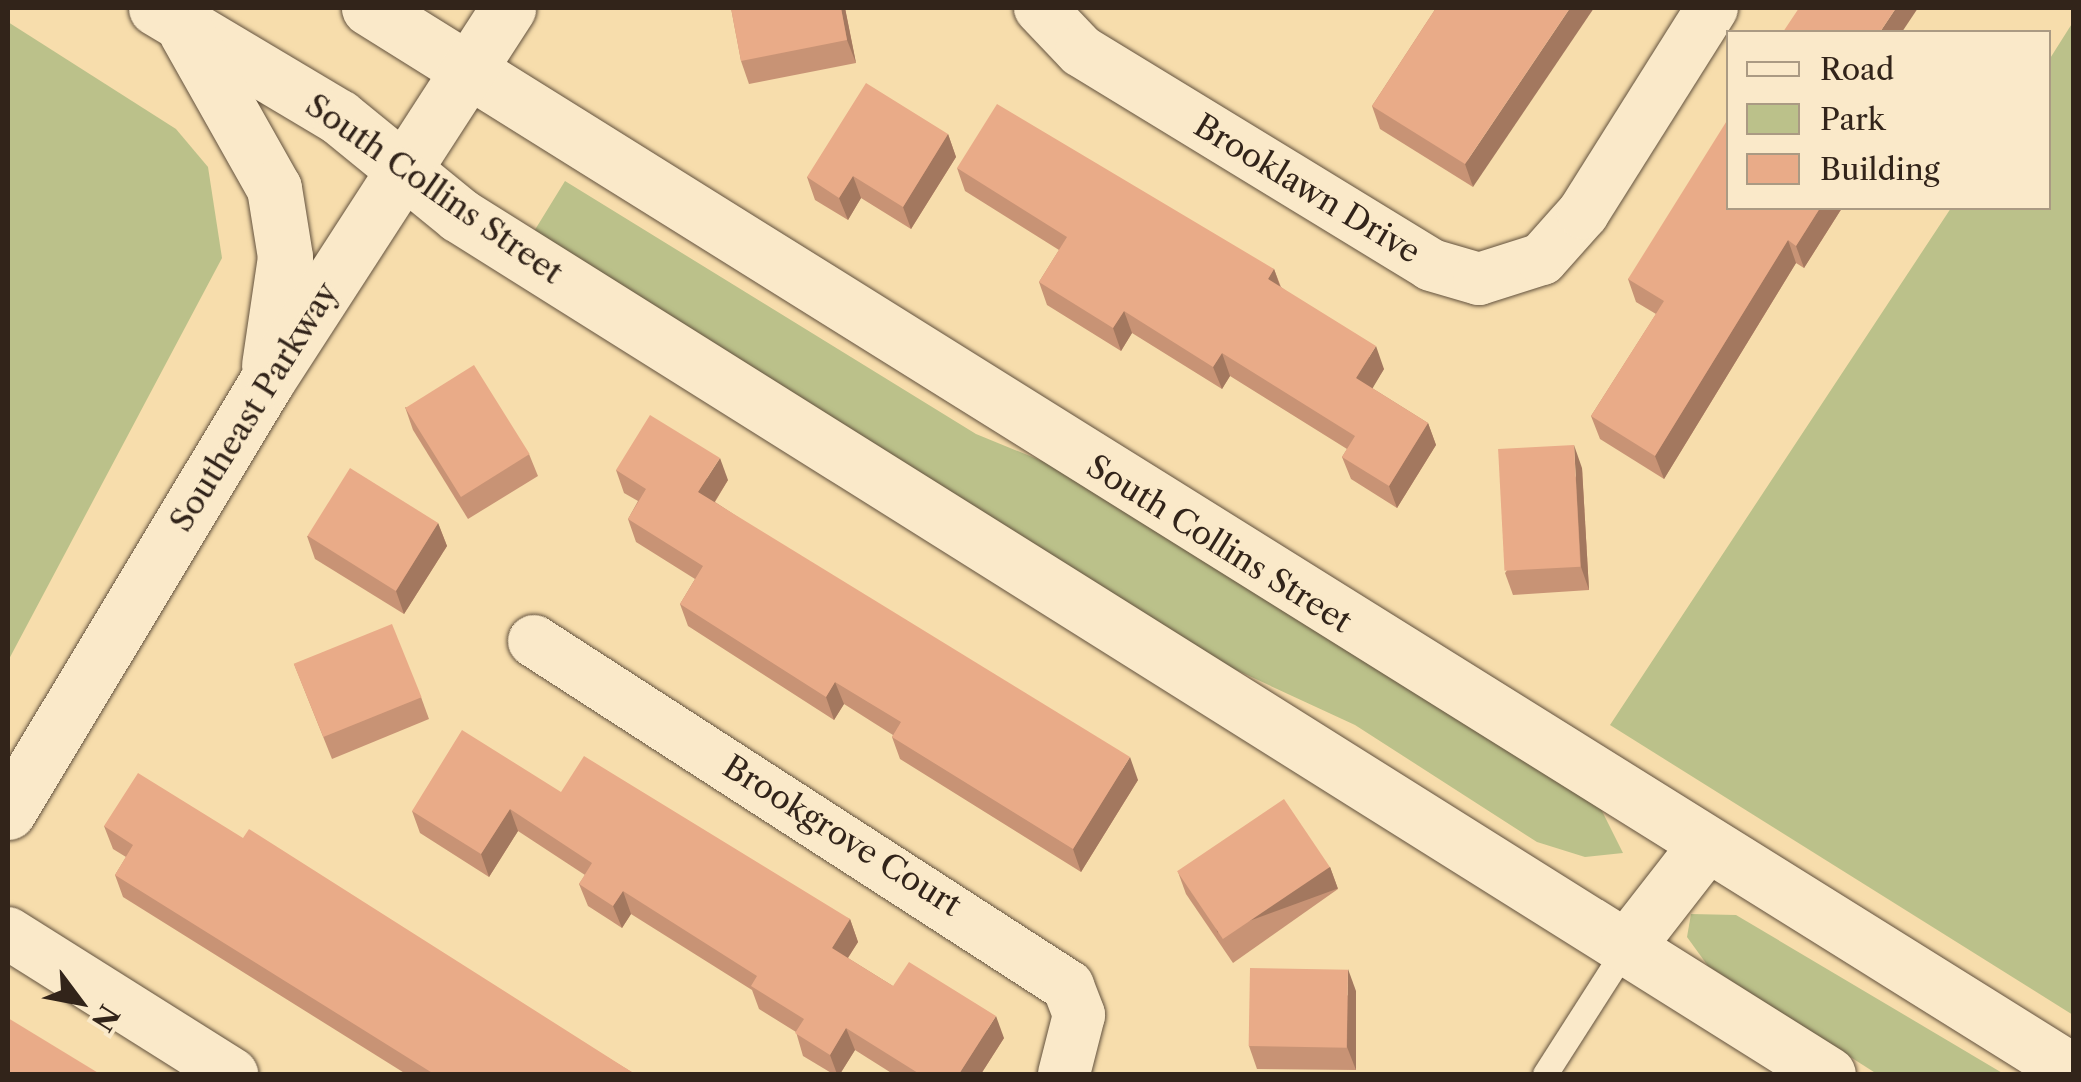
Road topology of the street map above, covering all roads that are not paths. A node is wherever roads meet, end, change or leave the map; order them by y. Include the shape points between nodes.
1 (369, 8) edge
2 (508, 8) edge
3 (1040, 8) edge
4 (1712, 8) edge
5 (167, 14) edge
6 (468, 70) junction
7 (402, 167) junction
8 (266, 381) junction
9 (534, 640) dead end
10 (8, 812) edge
11 (1704, 847) junction
12 (8, 933) edge
13 (1627, 946) junction
14 (2074, 1072) edge
15 (232, 1074) edge
16 (1064, 1074) edge
17 (1546, 1074) edge
18 (1828, 1074) edge

1 - 6 main road, South Collins Street
2 - 6 main road, Southeast Parkway
3 - 4 street, Brooklawn Drive via 1115,72 1431,265 1480,279 1542,259 1583,213
5 - 7 main road, South Collins Street
5 - 8 main road via 274,188 285,257
6 - 7 main road, Southeast Parkway
6 - 11 main road, South Collins Street
7 - 8 main road, Southeast Parkway
7 - 13 main road, South Collins Street via 459,215
8 - 10 main road, Southeast Parkway
9 - 16 street, Brookgrove Court via 1068,986 1079,1015
11 - 13 main road
11 - 14 main road, South Collins Street
12 - 15 street
13 - 17 lane
13 - 18 main road, South Collins Street

